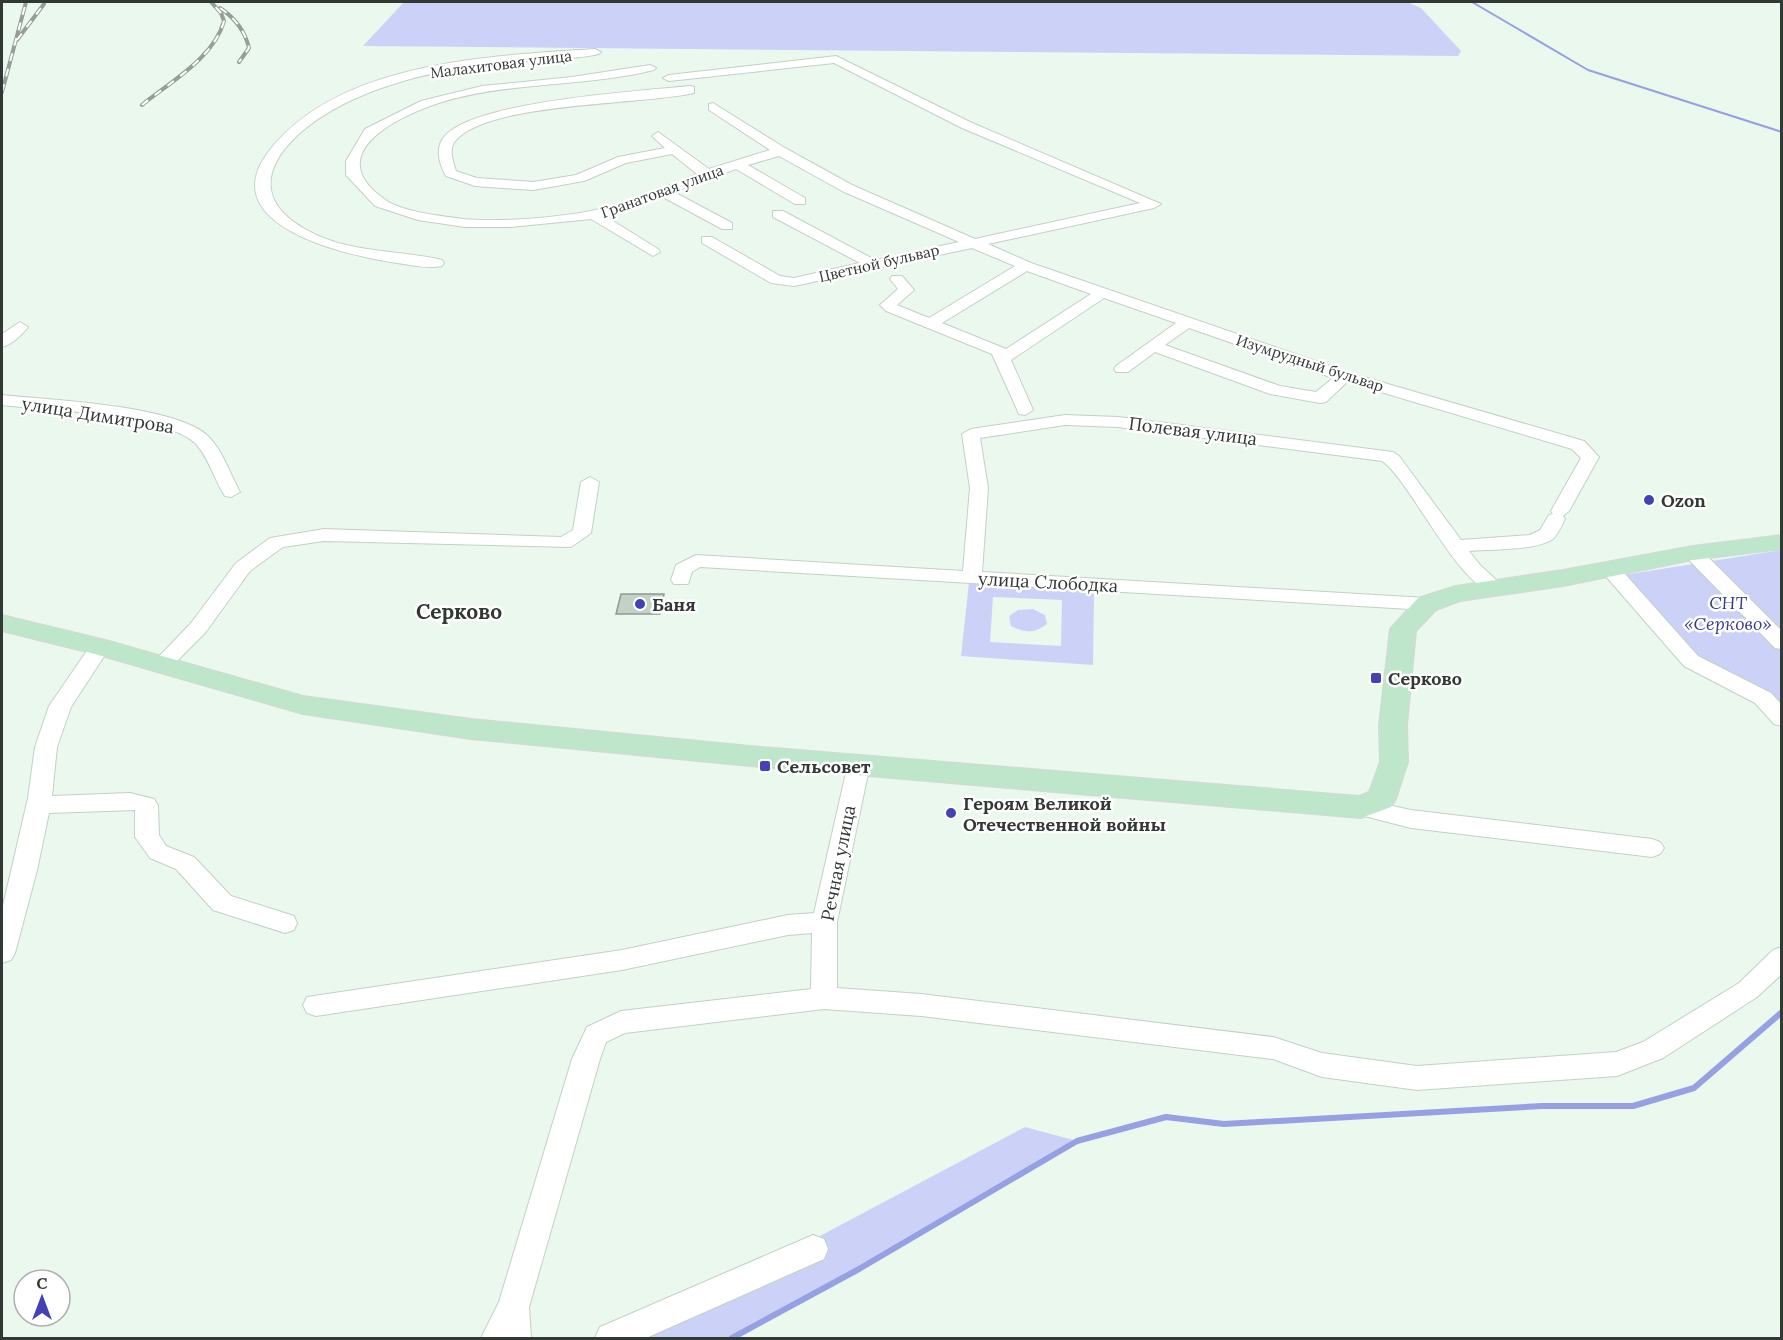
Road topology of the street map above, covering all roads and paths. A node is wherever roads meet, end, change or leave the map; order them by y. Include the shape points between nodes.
1 (595, 52) dead end
2 (650, 68) dead end
3 (669, 78) dead end
4 (690, 90) dead end
5 (713, 107) dead end
6 (658, 136) dead end
7 (675, 150) junction
8 (780, 151) junction
9 (736, 164) junction
10 (708, 174) junction
11 (665, 193) junction
12 (518, 196) junction
13 (800, 201) dead end
14 (778, 214) dead end
15 (594, 215) junction
16 (510, 224) junction
17 (727, 226) dead end
18 (707, 240) dead end
19 (972, 242) junction
20 (653, 252) dead end
21 (437, 262) dead end
22 (874, 265) junction
23 (1026, 266) junction
24 (897, 279) dead end
25 (1102, 293) junction
26 (1187, 322) junction
27 (931, 323) junction
28 (20, 327) dead end
29 (2, 342) edge
30 (1152, 346) junction
31 (1003, 358) junction
32 (1122, 369) dead end
33 (1344, 376) junction
34 (2, 400) edge
35 (1026, 410) dead end
36 (590, 482) dead end
37 (231, 492) dead end
38 (1782, 542) edge
39 (1457, 546) junction
40 (1693, 553) junction
41 (1610, 569) junction
42 (972, 577) junction
43 (681, 580) dead end
44 (1495, 588) junction
45 (1427, 604) junction
46 (2, 623) edge
47 (1782, 643) edge
48 (100, 646) junction
49 (160, 666) junction
50 (1782, 719) edge
51 (859, 764) junction
52 (38, 805) junction
53 (1361, 807) junction
54 (1652, 848) dead end
55 (825, 922) junction
56 (285, 923) dead end
57 (2, 953) edge
58 (1782, 957) edge
59 (824, 998) junction
60 (316, 1005) dead end
61 (813, 1249) dead end
62 (513, 1307) junction
63 (497, 1338) edge
64 (515, 1338) edge
65 (611, 1338) edge

1 - 21 street, Малахитовая улица via 482,63 394,81 354,94 318,112 274,151 262,172 263,193 275,213 300,232 336,246 383,257
2 - 16 street, Гранатовая улица via 482,90 425,104 369,132 352,161 354,175 380,203 423,217
3 - 19 street, Цветной бульвар via 836,59 966,125 1154,204
4 - 12 street via 517,111 466,125 450,138 444,157 451,173
5 - 8 street, Изумрудный бульвар
6 - 7 street
7 - 10 street
7 - 12 street via 623,160
8 - 9 street, Гранатовая улица
8 - 19 street, Изумрудный бульвар via 848,188
9 - 10 street, Гранатовая улица
9 - 13 street
10 - 11 street, Гранатовая улица
11 - 15 street, Гранатовая улица
11 - 17 street
12 - 16 street
14 - 22 street
15 - 16 street, Гранатовая улица
15 - 20 street
18 - 22 street, Цветной бульвар via 786,282
19 - 22 street, Цветной бульвар
19 - 23 street, Изумрудный бульвар
23 - 25 street, Изумрудный бульвар
23 - 27 street
24 - 27 street via 906,292 888,305
25 - 26 street, Изумрудный бульвар
25 - 31 street
26 - 30 street
26 - 33 street, Изумрудный бульвар
27 - 31 street via 999,351
28 - 29 street
30 - 32 street
30 - 33 street via 1276,390 1320,398
31 - 35 street
33 - 39 street, Изумрудный бульвар via 1578,446 1590,457 1547,534 1534,540
34 - 37 street, улица Димитрова via 91,410 186,429 201,439
36 - 49 street via 582,533 564,543 324,535 277,542 243,567 198,628
38 - 40 main road
39 - 42 street, Полевая улица via 1387,456 1118,422 1065,420 971,434 979,488
39 - 44 street, Полевая улица via 1473,569
40 - 41 main road
40 - 47 street
41 - 44 main road
41 - 50 street via 1691,661 1763,698
42 - 43 street, улица Слободка via 696,561 683,569
42 - 45 street, улица Слободка
44 - 45 main road via 1456,594
45 - 53 main road via 1403,629 1393,724 1394,762 1389,782 1382,799
46 - 48 main road
48 - 49 main road
48 - 52 street via 60,706 45,747
49 - 51 main road via 303,705 471,729
51 - 53 main road
51 - 55 street, Речная улица
52 - 56 street via 130,801 146,805 147,837 158,852 185,863 222,903
52 - 57 street
53 - 54 street via 1411,819
55 - 59 street, Речная улица
55 - 60 street via 788,925 622,960
58 - 59 street via 1748,990 1653,1050 1617,1064 1428,1077 1322,1065 1273,1048 921,1005
59 - 62 street via 621,1022 596,1035
61 - 65 street
62 - 63 street
62 - 64 street

